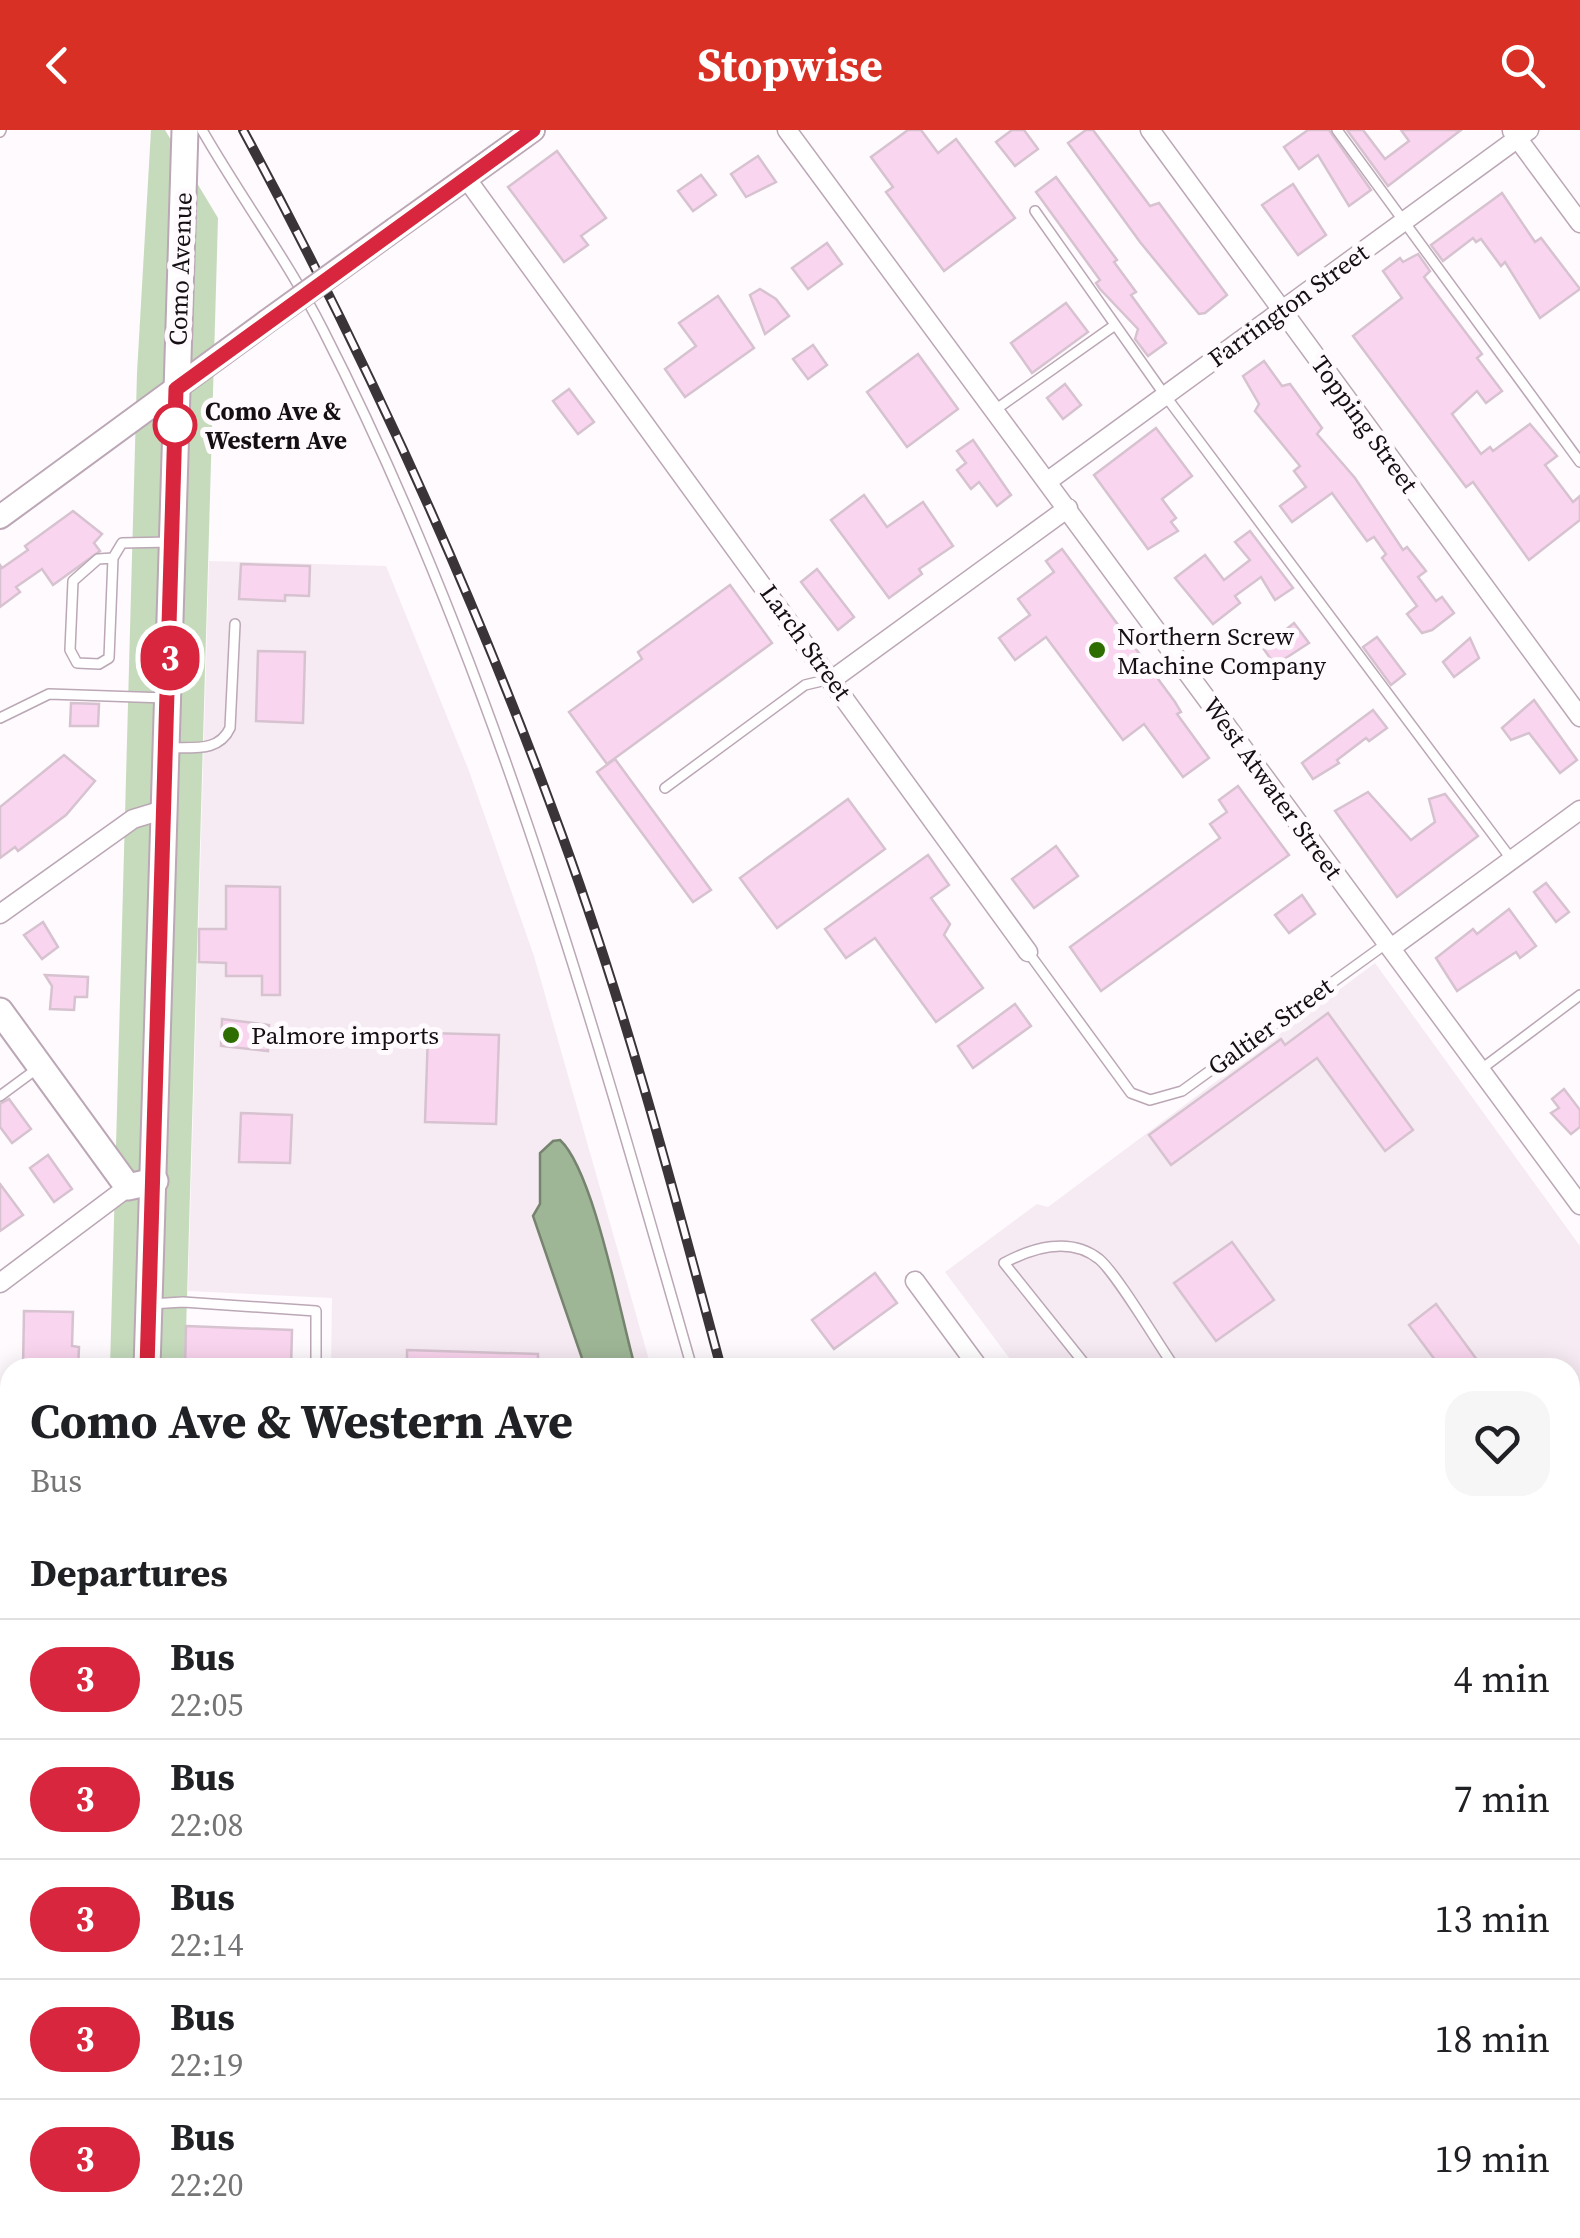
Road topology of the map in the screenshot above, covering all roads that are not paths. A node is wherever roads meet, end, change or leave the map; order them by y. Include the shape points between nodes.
1 (186, 130) edge
2 (202, 130) edge
3 (533, 130) edge
4 (787, 130) edge
5 (1150, 130) edge
6 (1337, 130) edge
7 (1519, 133) edge
8 (466, 178) junction
9 (1035, 211) dead end
10 (1403, 222) junction
11 (1580, 223) edge
12 (1281, 309) junction
13 (1115, 325) junction
14 (176, 389) junction
15 (1164, 394) junction
16 (996, 410) junction
17 (1580, 462) edge
18 (1048, 481) junction
19 (3, 507) edge
20 (1068, 508) junction
21 (174, 542) junction
22 (112, 558) junction
23 (235, 624) dead end
24 (833, 679) junction
25 (168, 698) junction
26 (1580, 717) edge
27 (0, 718) edge
28 (167, 748) junction
29 (665, 788) dead end
30 (166, 809) junction
31 (1580, 810) edge
32 (1512, 860) junction
33 (0, 914) edge
34 (1389, 946) junction
35 (1028, 952) joint
36 (1580, 995) edge
37 (0, 1011) edge
38 (40, 1066) junction
39 (1480, 1070) junction
40 (0, 1096) edge
41 (1150, 1100) joint
42 (155, 1181) junction
43 (1573, 1182) edge
44 (128, 1187) junction
45 (1580, 1205) edge
46 (915, 1281) dead end
47 (0, 1284) edge
48 (150, 1304) junction
49 (147, 1358) edge
50 (316, 1358) edge
51 (689, 1358) edge
52 (972, 1358) edge
53 (1080, 1358) edge
54 (1167, 1358) edge

1 - 14 main road, Como Avenue
2 - 51 lane via 323,330 482,697 568,945
3 - 8 street
4 - 16 street, West Atwater Street
5 - 12 street, Topping Street
6 - 10 lane
7 - 10 street, Farrington Street
7 - 11 street
8 - 14 street, bridge
8 - 24 street, Larch Street
9 - 13 lane
10 - 12 street, Farrington Street
10 - 17 lane
12 - 15 street, Farrington Street
12 - 26 street, Topping Street
13 - 15 lane
13 - 16 lane
14 - 19 street
14 - 21 main road, Como Avenue
15 - 18 street, Farrington Street
15 - 32 lane
16 - 18 street, West Atwater Street
18 - 20 street, West Atwater Street
20 - 24 street
20 - 34 street, West Atwater Street
21 - 22 lane via 132,539
21 - 25 main road, Como Avenue
22 - 22 lane via 109,658 77,664 70,650 73,581 98,559
23 - 28 lane via 225,739 217,746
24 - 29 lane via 805,684
24 - 35 street, Larch Street
25 - 27 lane via 50,694
25 - 28 main road, Como Avenue
28 - 30 main road, Como Avenue
30 - 33 street via 133,819
30 - 42 main road, Como Avenue
31 - 32 street, Galtier Street
32 - 34 street, Galtier Street
34 - 39 street, West Atwater Street
34 - 41 lane, Galtier Street via 1182,1091
35 - 41 lane, Larch Street via 1131,1092
36 - 39 lane
37 - 38 main road
38 - 40 lane
38 - 44 main road
39 - 43 street, West Atwater Street
42 - 44 main road
42 - 48 main road, Como Avenue
43 - 45 street, West Atwater Street
44 - 47 street
46 - 52 street
48 - 49 main road, Como Avenue
48 - 50 lane via 316,1312
53 - 54 lane via 1004,1263 1059,1245 1098,1258

